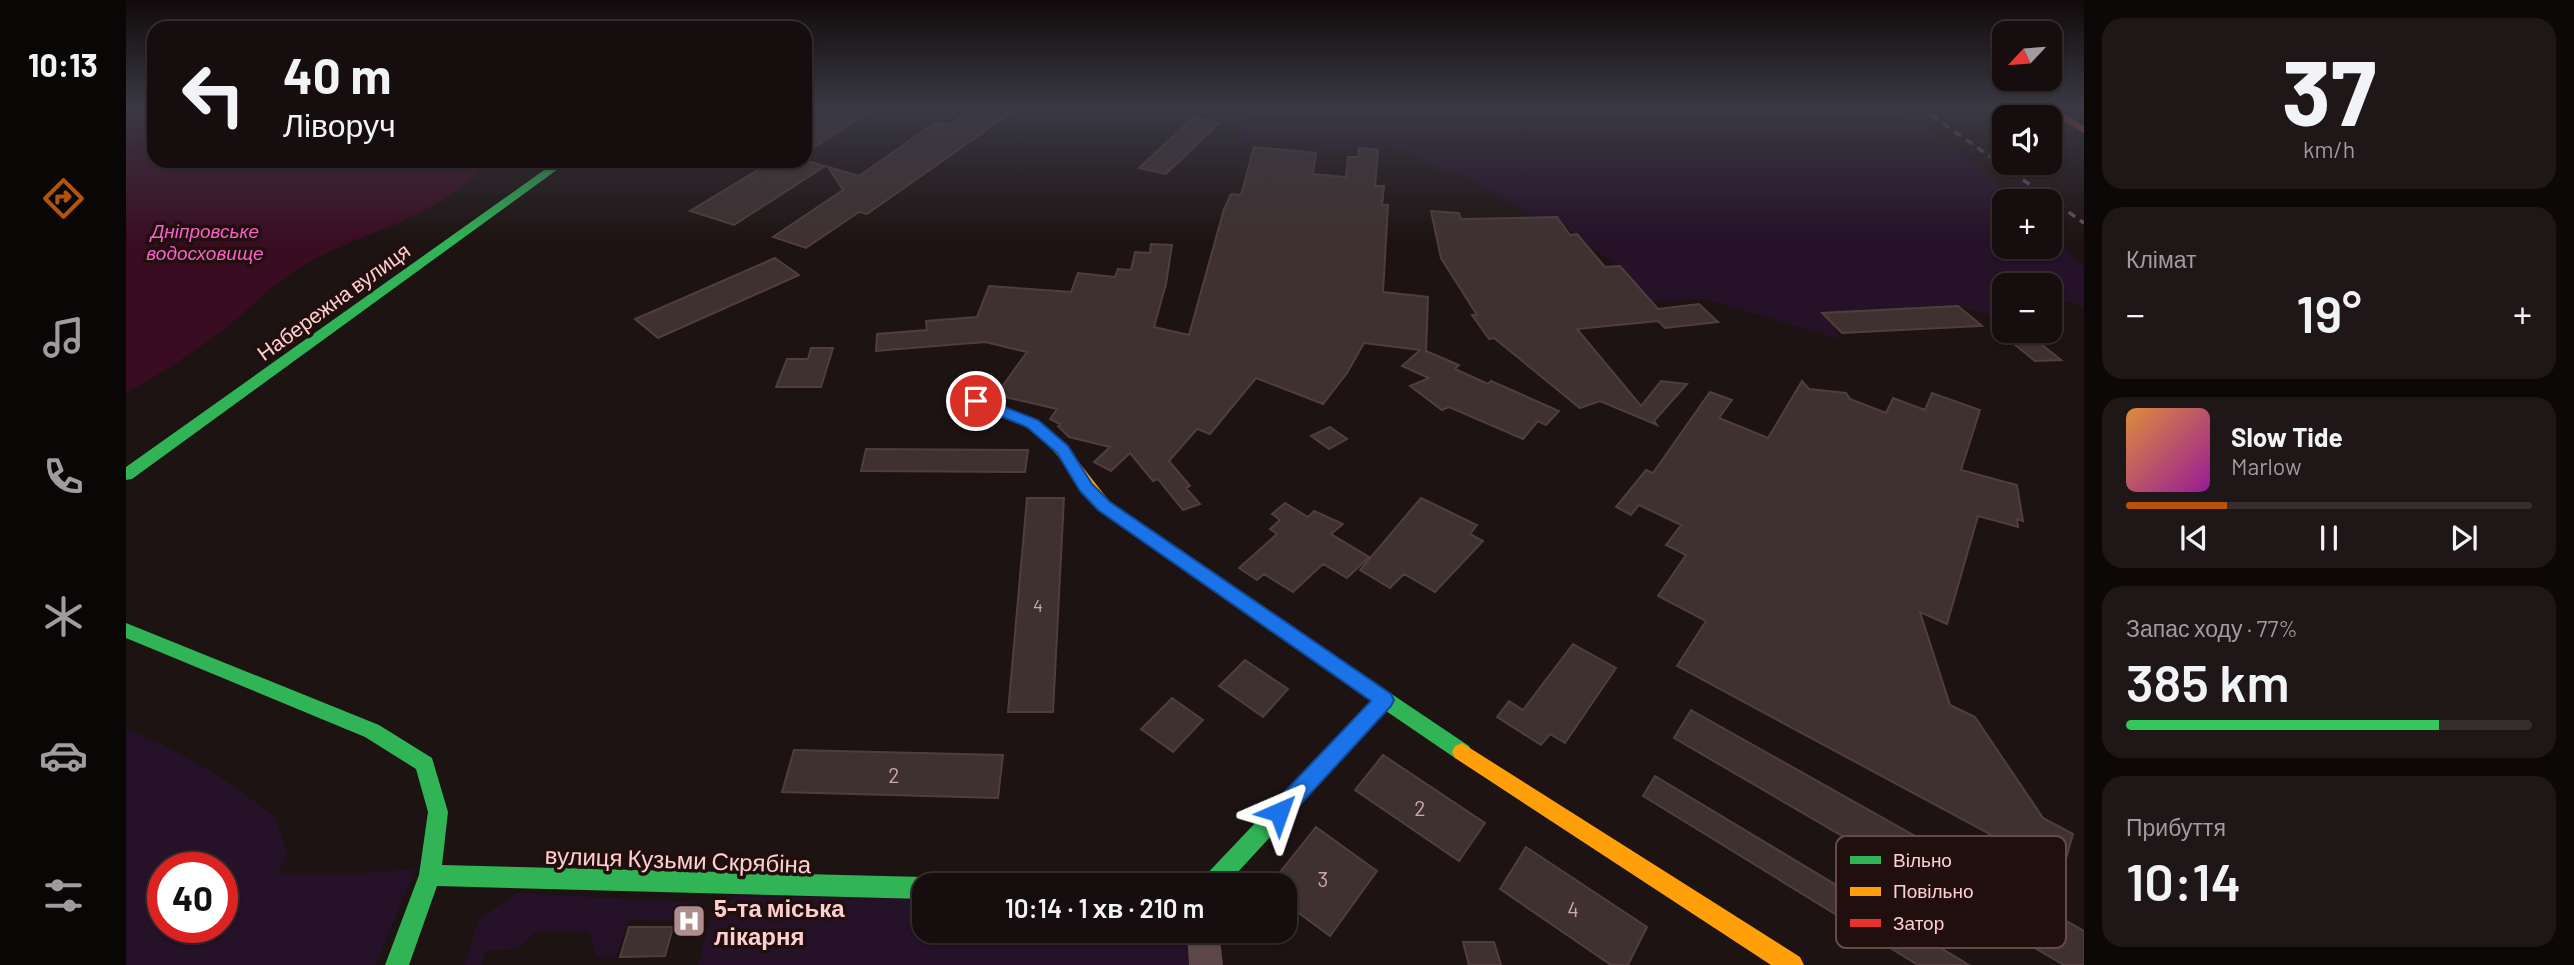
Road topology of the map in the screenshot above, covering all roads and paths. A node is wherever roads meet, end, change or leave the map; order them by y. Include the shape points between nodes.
1 (554, 168) edge
2 (976, 401) dead end
3 (126, 475) edge
4 (126, 630) edge
5 (1384, 700) junction
6 (1222, 873) edge
7 (430, 875) junction
8 (912, 888) edge
9 (1204, 943) edge
10 (397, 965) edge
11 (1206, 965) edge
12 (1791, 965) edge

1 - 3 street, Набережна вулиця
2 - 5 street via 1033,424 1062,449 1086,488 1104,506
4 - 7 street via 372,732 425,764 438,812
5 - 6 street
5 - 12 street
7 - 8 street, вулиця Кузьми Скрябіна
7 - 10 street
9 - 11 street

